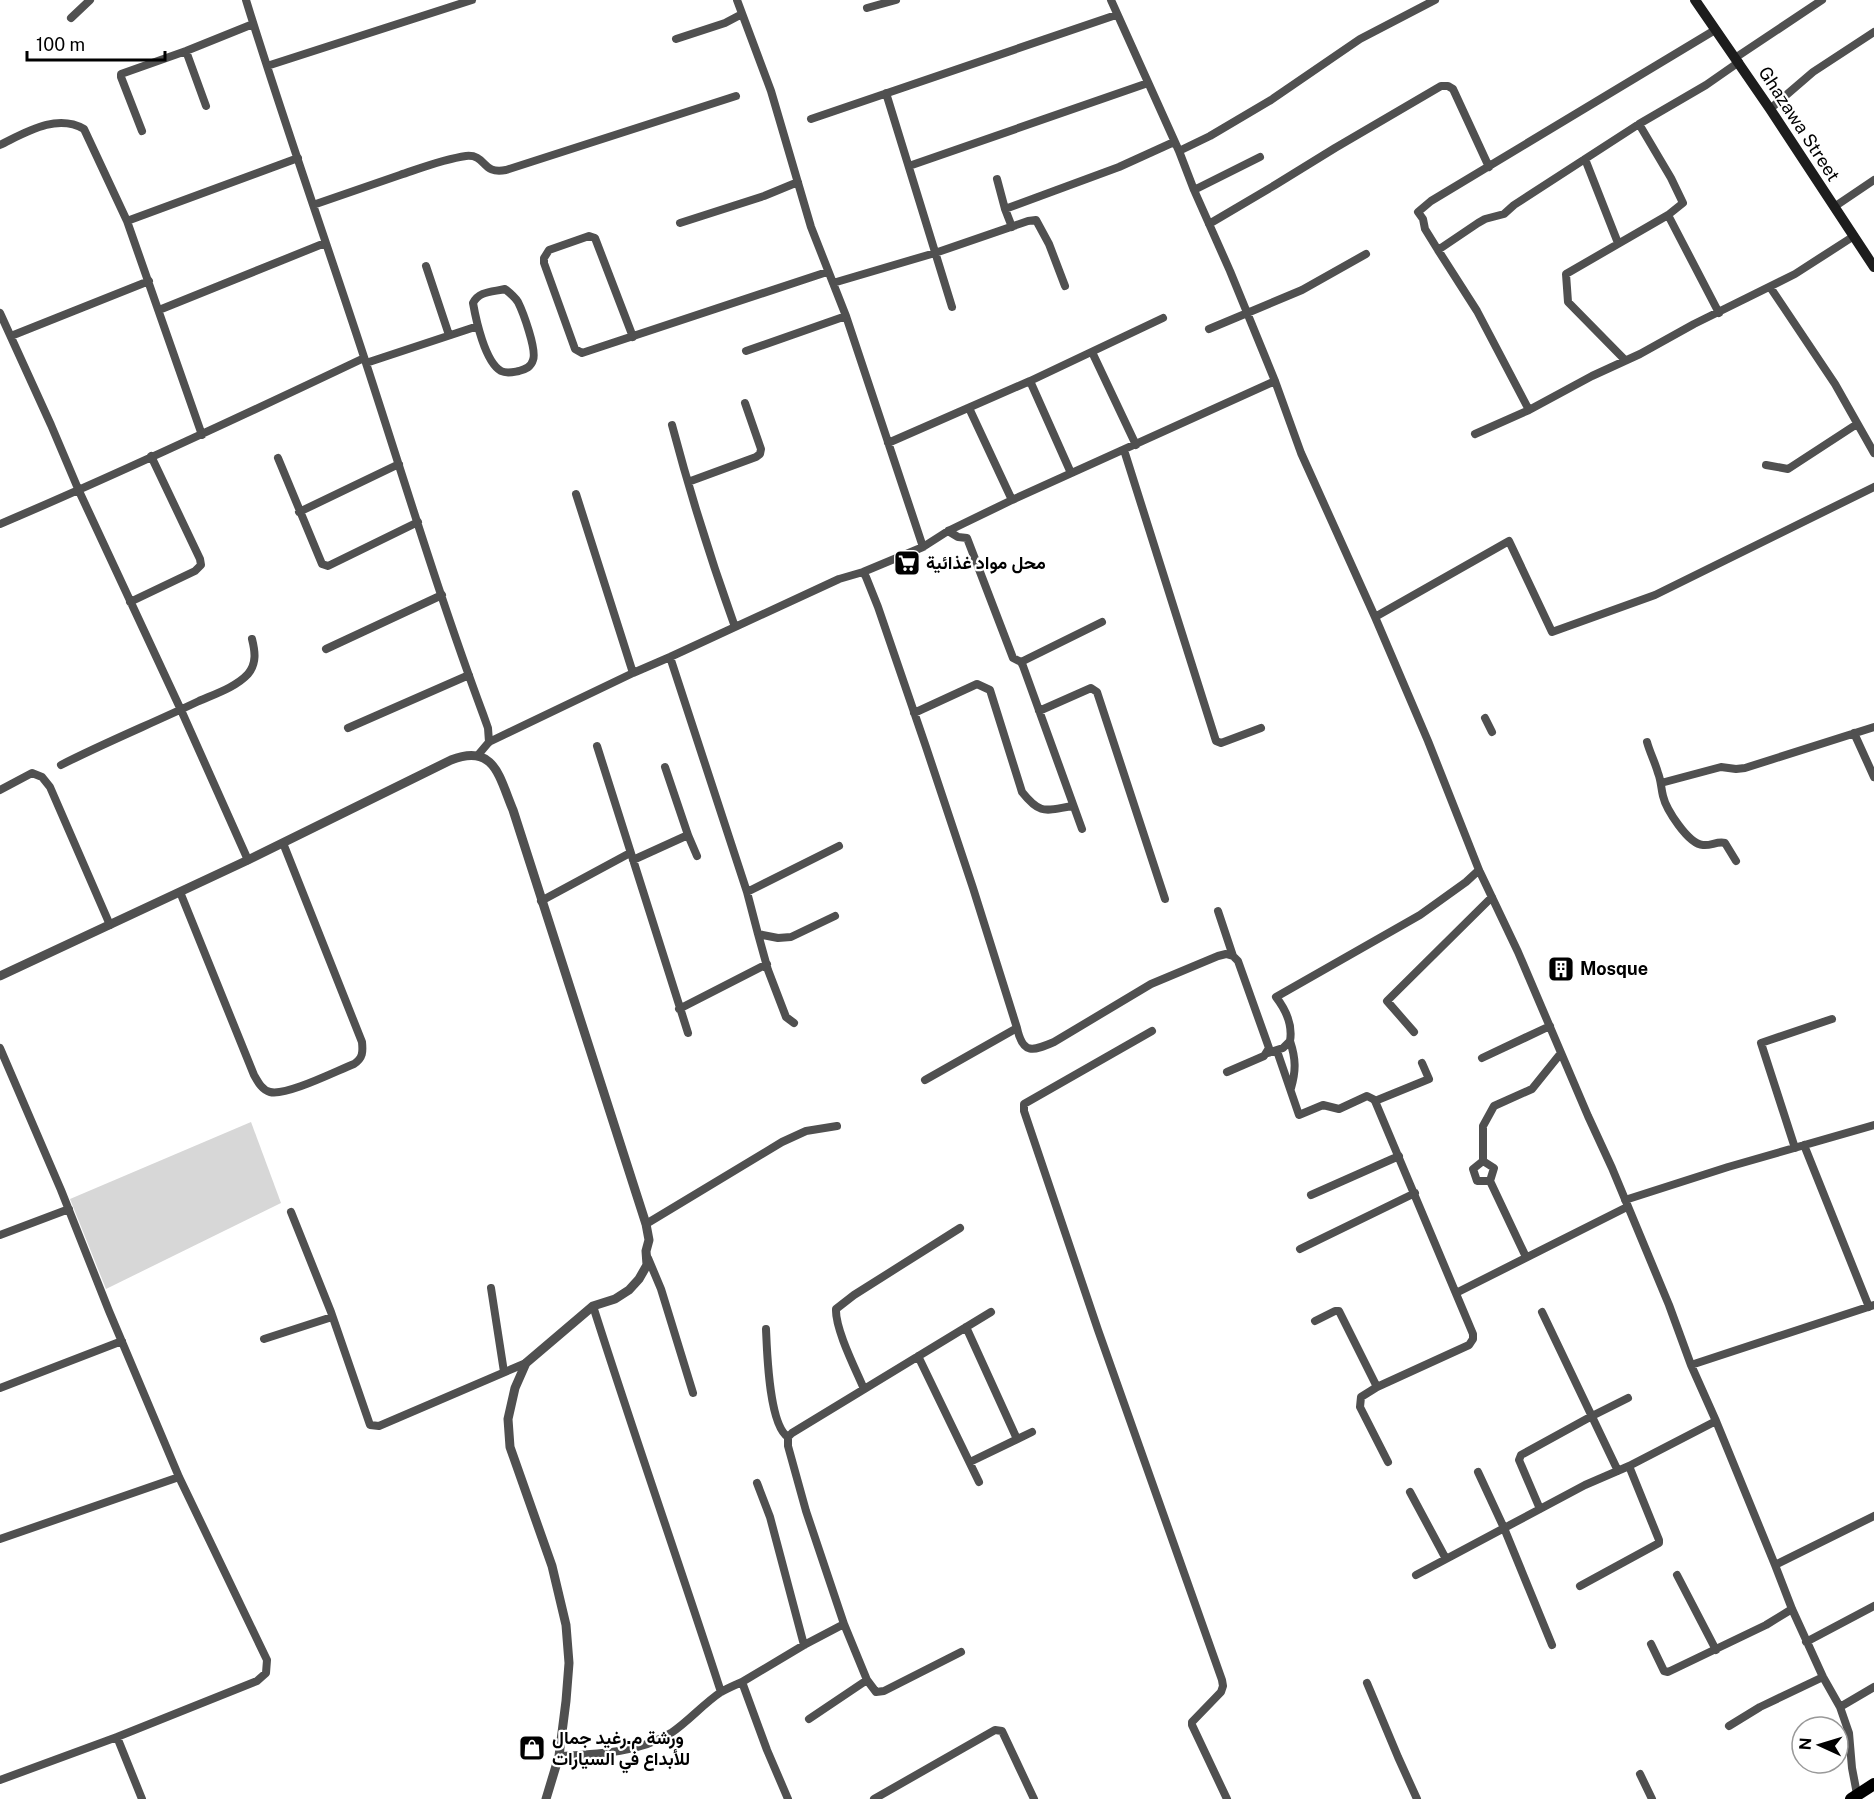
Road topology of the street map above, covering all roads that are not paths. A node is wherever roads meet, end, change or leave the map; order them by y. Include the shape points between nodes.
1 (90, 0) edge
2 (246, 0) edge
3 (472, 0) edge
4 (737, 0) edge
5 (897, 0) edge
6 (1111, 0) edge
7 (1436, 0) edge
8 (1822, 0) edge
9 (1697, 1) edge
10 (867, 8) dead end
11 (742, 14) junction
12 (1116, 15) junction
13 (71, 18) dead end
14 (253, 24) junction
15 (1715, 30) junction
16 (1874, 32) edge
17 (676, 39) dead end
18 (186, 51) junction
19 (1737, 60) junction
20 (267, 66) junction
21 (1148, 83) junction
22 (886, 93) junction
23 (736, 96) dead end
24 (206, 106) dead end
25 (1770, 108) junction
26 (811, 119) dead end
27 (1639, 124) junction
28 (142, 131) dead end
29 (1174, 142) junction
30 (0, 145) edge
31 (1179, 151) junction
32 (1260, 157) dead end
33 (298, 158) junction
34 (1585, 159) junction
35 (909, 166) junction
36 (1489, 167) junction
37 (997, 179) dead end
38 (1874, 180) edge
39 (798, 182) junction
40 (1194, 190) junction
41 (313, 205) junction
42 (1834, 207) junction
43 (1005, 209) junction
44 (1668, 215) junction
45 (127, 221) junction
46 (680, 223) dead end
47 (1209, 224) junction
48 (1012, 227) junction
49 (1854, 237) junction
50 (326, 243) junction
51 (1618, 243) junction
52 (1438, 250) junction
53 (935, 253) junction
54 (1366, 254) dead end
55 (426, 266) dead end
56 (1874, 267) edge
57 (827, 272) junction
58 (149, 281) junction
59 (833, 283) junction
60 (1065, 286) dead end
61 (1770, 287) junction
62 (951, 307) dead end
63 (159, 310) junction
64 (0, 313) edge
65 (1246, 313) junction
66 (1719, 313) junction
67 (846, 316) junction
68 (1163, 318) dead end
69 (478, 326) junction
70 (1209, 329) dead end
71 (449, 335) junction
72 (11, 336) junction
73 (633, 337) junction
74 (746, 351) dead end
75 (1092, 352) junction
76 (365, 360) junction
77 (1625, 360) junction
78 (1030, 381) junction
79 (1275, 381) junction
80 (744, 403) dead end
81 (969, 408) junction
82 (1529, 410) junction
83 (1857, 424) junction
84 (672, 425) dead end
85 (1475, 434) dead end
86 (202, 435) junction
87 (888, 443) junction
88 (1136, 445) junction
89 (1124, 450) junction
90 (1874, 453) edge
91 (151, 456) junction
92 (278, 458) dead end
93 (399, 464) junction
94 (1766, 465) dead end
95 (1071, 473) junction
96 (688, 483) junction
97 (1874, 487) edge
98 (79, 491) junction
99 (576, 494) dead end
100 (1012, 500) junction
101 (299, 512) junction
102 (418, 522) junction
103 (0, 524) edge
104 (948, 531) junction
105 (923, 547) junction
106 (862, 572) junction
107 (442, 595) junction
108 (130, 602) junction
109 (1375, 617) junction
110 (1102, 622) dead end
111 (735, 627) junction
112 (252, 639) dead end
113 (326, 649) dead end
114 (670, 657) junction
115 (1022, 662) junction
116 (633, 673) junction
117 (469, 675) junction
118 (181, 710) junction
119 (1039, 711) junction
120 (914, 713) junction
121 (1485, 718) dead end
122 (1874, 727) edge
123 (348, 728) dead end
124 (1261, 728) dead end
125 (1492, 732) dead end
126 (1854, 733) junction
127 (489, 742) junction
128 (1647, 742) dead end
129 (597, 746) dead end
130 (478, 755) junction
131 (61, 765) dead end
132 (665, 767) dead end
133 (1874, 777) edge
134 (1661, 783) junction
135 (0, 790) edge
136 (1073, 806) junction
137 (1082, 829) dead end
138 (688, 835) junction
139 (283, 843) junction
140 (839, 846) dead end
141 (697, 856) dead end
142 (632, 857) junction
143 (248, 860) junction
144 (1736, 861) dead end
145 (1479, 870) junction
146 (180, 892) junction
147 (747, 892) junction
148 (1492, 897) junction
149 (1165, 899) dead end
150 (541, 901) junction
151 (1218, 911) dead end
152 (836, 916) dead end
153 (110, 925) junction
154 (758, 934) junction
155 (1233, 956) junction
156 (767, 964) junction
157 (0, 976) edge
158 (679, 1009) junction
159 (1832, 1019) dead end
160 (794, 1023) dead end
161 (1550, 1026) junction
162 (1017, 1028) junction
163 (1152, 1031) dead end
164 (1414, 1032) dead end
165 (688, 1033) dead end
166 (1290, 1041) junction
167 (0, 1048) edge
168 (1277, 1051) junction
169 (1268, 1053) junction
170 (1561, 1053) junction
171 (1482, 1058) dead end
172 (1422, 1063) dead end
173 (1227, 1072) dead end
174 (924, 1080) dead end
175 (1290, 1090) junction
176 (1375, 1101) junction
177 (1874, 1125) edge
178 (837, 1126) dead end
179 (1804, 1145) junction
180 (1795, 1148) junction
181 (1399, 1156) junction
182 (1483, 1161) junction
183 (1490, 1180) junction
184 (1415, 1193) junction
185 (1311, 1195) dead end
186 (1626, 1204) junction
187 (69, 1209) junction
188 (291, 1212) dead end
189 (646, 1224) junction
190 (960, 1228) dead end
191 (0, 1235) edge
192 (1300, 1249) dead end
193 (646, 1251) junction
194 (1526, 1257) junction
195 (490, 1288) dead end
196 (1456, 1293) junction
197 (593, 1306) junction
198 (1871, 1306) edge
199 (991, 1312) dead end
200 (1542, 1312) dead end
201 (332, 1317) junction
202 (1315, 1321) dead end
203 (966, 1327) junction
204 (766, 1329) dead end
205 (264, 1340) dead end
206 (122, 1341) junction
207 (918, 1356) junction
208 (526, 1363) junction
209 (1690, 1365) junction
210 (504, 1372) junction
211 (1377, 1387) junction
212 (0, 1388) edge
213 (864, 1389) junction
214 (693, 1393) dead end
215 (1628, 1398) dead end
216 (1592, 1416) junction
217 (1716, 1421) junction
218 (1032, 1431) dead end
219 (788, 1437) junction
220 (1017, 1439) junction
221 (970, 1462) junction
222 (1388, 1462) dead end
223 (1629, 1466) junction
224 (1618, 1471) junction
225 (1478, 1472) dead end
226 (179, 1477) junction
227 (980, 1482) dead end
228 (757, 1483) dead end
229 (1410, 1491) dead end
230 (1540, 1509) junction
231 (1874, 1516) edge
232 (1504, 1528) junction
233 (0, 1539) edge
234 (1446, 1559) junction
235 (1775, 1565) junction
236 (1416, 1575) dead end
237 (1677, 1575) dead end
238 (1580, 1586) dead end
239 (1874, 1606) edge
240 (1792, 1610) junction
241 (844, 1624) junction
242 (1806, 1642) junction
243 (1650, 1644) dead end
244 (804, 1645) junction
245 (1552, 1645) dead end
246 (1716, 1650) junction
247 (961, 1652) dead end
248 (1823, 1677) junction
249 (867, 1680) junction
250 (742, 1682) junction
251 (1368, 1683) dead end
252 (1874, 1687) edge
253 (721, 1692) junction
254 (1840, 1707) junction
255 (808, 1719) dead end
256 (1729, 1726) dead end
257 (117, 1737) junction
258 (559, 1756) junction
259 (1640, 1774) dead end
260 (0, 1780) edge
261 (1874, 1784) edge
262 (1854, 1797) edge
263 (142, 1799) edge
264 (546, 1799) edge
265 (789, 1799) edge
266 (874, 1799) edge
267 (1035, 1799) edge
268 (1227, 1799) edge
269 (1417, 1799) edge
270 (1652, 1799) edge

1 - 13 street
2 - 14 street
3 - 20 street
4 - 11 street
5 - 10 street
6 - 12 street
7 - 31 street via 1360,39 1271,100
8 - 19 street
9 - 15 main road, Ghazawa Street
11 - 17 street
11 - 39 street via 771,91
12 - 21 street
12 - 22 street
14 - 18 street
14 - 20 street
15 - 19 main road, Ghazawa Street
15 - 36 street
16 - 25 street via 1813,72
18 - 24 street
18 - 28 street via 121,74
19 - 25 main road, Ghazawa Street
19 - 27 street via 1706,85
20 - 33 street
21 - 29 street
21 - 35 street
22 - 26 street
22 - 35 street
23 - 41 street via 506,170 490,170 479,158 469,156 420,168
25 - 42 main road, Ghazawa Street
27 - 34 street
27 - 44 street via 1683,201
29 - 31 street
29 - 43 street
30 - 45 street via 56,123 68,122 84,129
31 - 40 street
32 - 40 street
33 - 41 street
33 - 45 street
34 - 51 street
34 - 52 street via 1504,214 1485,219
35 - 53 street
36 - 47 street via 1453,89 1442,86
36 - 52 street via 1418,212
37 - 43 street
38 - 42 street
39 - 46 street
39 - 57 street
40 - 47 street
41 - 50 street
42 - 49 main road, Ghazawa Street
43 - 48 street
44 - 51 street
44 - 66 street
45 - 58 street
47 - 65 street
48 - 53 street
48 - 60 street via 1036,220
49 - 56 main road, Ghazawa Street
49 - 61 street
50 - 63 street
50 - 76 street
51 - 77 street via 1566,274 1568,302
52 - 82 street via 1477,311
53 - 59 street
53 - 62 street
54 - 65 street via 1302,290
55 - 71 street
57 - 59 street
57 - 73 street
58 - 63 street
58 - 72 street
59 - 67 street
61 - 66 street
61 - 83 street
63 - 86 street
64 - 72 street
65 - 70 street
65 - 79 street
66 - 77 street
67 - 74 street
67 - 87 street
68 - 75 street
69 - 69 street via 473,303 476,298 504,289 511,293 519,303 535,352 533,362 527,369 508,374 501,371 493,364
69 - 71 street
71 - 76 street
72 - 98 street
73 - 73 street via 577,352 544,263 549,250 589,236 595,238
75 - 78 street
75 - 88 street
76 - 86 street
76 - 93 street
77 - 82 street
78 - 81 street
78 - 95 street
79 - 88 street
79 - 109 street via 1301,453
80 - 96 street via 760,454
81 - 87 street
81 - 100 street
82 - 85 street
83 - 90 street
83 - 94 street via 1788,469
84 - 96 street
86 - 91 street
87 - 105 street
88 - 89 street
89 - 95 street
89 - 124 street via 1216,741 1221,743
91 - 98 street
91 - 108 street via 201,565 195,572
92 - 101 street
93 - 101 street
93 - 102 street
95 - 100 street
96 - 111 street
97 - 109 street via 1655,595 1552,632 1509,541
98 - 103 street
98 - 108 street
99 - 116 street
100 - 104 street
101 - 102 street via 324,566
102 - 107 street
104 - 105 street
104 - 115 street via 967,538 1013,658
105 - 106 street
106 - 111 street
106 - 120 street
107 - 113 street
107 - 117 street
108 - 118 street
109 - 145 street
110 - 115 street
111 - 114 street
112 - 118 street via 255,657 248,674
114 - 116 street
114 - 147 street
115 - 119 street
116 - 127 street
117 - 123 street
117 - 127 street via 488,728
118 - 131 street
118 - 143 street
119 - 136 street
119 - 149 street via 1091,688 1097,692
120 - 136 street via 977,684 990,690 1022,792 1033,806 1045,811
120 - 162 street
121 - 125 street
122 - 126 street
126 - 133 street
126 - 134 street via 1745,768 1721,767
127 - 130 street
128 - 134 street
129 - 142 street
130 - 139 street via 451,760
130 - 150 street via 495,768 513,810
132 - 138 street
134 - 144 street via 1669,809 1690,839 1702,845 1725,843
135 - 153 street via 32,773 42,777 50,787
136 - 137 street
138 - 141 street
138 - 142 street
139 - 143 street
139 - 146 street via 362,1042 363,1053 354,1064 288,1090 269,1092 262,1087
140 - 147 street
142 - 150 street
142 - 158 street
143 - 146 street
145 - 148 street
145 - 166 street via 1420,915 1276,997 1285,1008
146 - 153 street
147 - 154 street
148 - 161 street
148 - 164 street via 1387,1001
150 - 189 street
151 - 155 street
152 - 154 street via 790,937
153 - 157 street
154 - 156 street
155 - 162 street via 1218,956 1151,984 1038,1049 1025,1047
155 - 169 street via 1267,1041
156 - 158 street
156 - 160 street via 786,1017
158 - 165 street
159 - 180 street via 1761,1043
161 - 170 street
161 - 171 street
162 - 174 street
163 - 268 street via 1024,1104 1024,1111 1222,1680 1221,1692 1192,1725
166 - 168 street
166 - 175 street via 1295,1073
167 - 187 street
168 - 169 street
168 - 175 street
169 - 173 street
170 - 182 street via 1532,1089 1494,1106 1483,1126
170 - 186 street
172 - 176 street via 1428,1079
175 - 176 street via 1299,1115 1323,1105 1339,1109 1367,1096
176 - 181 street
177 - 179 street
178 - 189 street via 806,1131 782,1142
179 - 180 street
179 - 198 street
180 - 186 street via 1711,1172
181 - 184 street
181 - 185 street
182 - 183 street via 1494,1168
182 - 183 street via 1473,1169 1477,1181
183 - 194 street
184 - 192 street
184 - 196 street
186 - 194 street
186 - 209 street
187 - 191 street
187 - 206 street
188 - 201 street
189 - 193 street
190 - 213 street via 836,1310
193 - 197 street via 647,1265 629,1290
193 - 214 street
194 - 196 street
195 - 210 street
196 - 211 street via 1473,1334 1472,1343
197 - 208 street
197 - 253 street
198 - 209 street
199 - 203 street
200 - 216 street
201 - 205 street
201 - 210 street via 374,1427
202 - 211 street via 1339,1311
203 - 207 street
203 - 220 street
204 - 219 street via 777,1422 782,1434
206 - 212 street
206 - 226 street
207 - 213 street
207 - 221 street
208 - 210 street
208 - 258 street via 508,1419 510,1447 552,1566 566,1625 569,1663
209 - 217 street
211 - 222 street via 1361,1397 1360,1407
213 - 219 street
215 - 216 street
216 - 224 street
216 - 230 street via 1520,1457
217 - 223 street
217 - 235 street
218 - 220 street
219 - 241 street via 806,1511
220 - 221 street
221 - 227 street
223 - 224 street
223 - 238 street via 1659,1543
224 - 230 street
225 - 232 street
226 - 233 street
226 - 257 street via 267,1660 266,1673 257,1681
228 - 244 street via 770,1517
229 - 234 street
230 - 232 street
231 - 235 street
232 - 234 street
232 - 245 street
234 - 236 street
235 - 240 street
237 - 246 street
239 - 242 street
240 - 242 street
240 - 246 street
241 - 244 street
241 - 249 street
242 - 248 street
243 - 246 street via 1665,1672
244 - 250 street
247 - 249 street via 884,1691 876,1692
248 - 254 street
248 - 256 street
249 - 255 street
250 - 253 street
250 - 265 street
251 - 269 street
252 - 254 street
253 - 258 street via 693,1717 652,1742 631,1749
254 - 262 street via 1849,1733
257 - 260 street
257 - 263 street
258 - 264 street
259 - 270 street
261 - 262 main road
266 - 267 street via 998,1730 1002,1731

